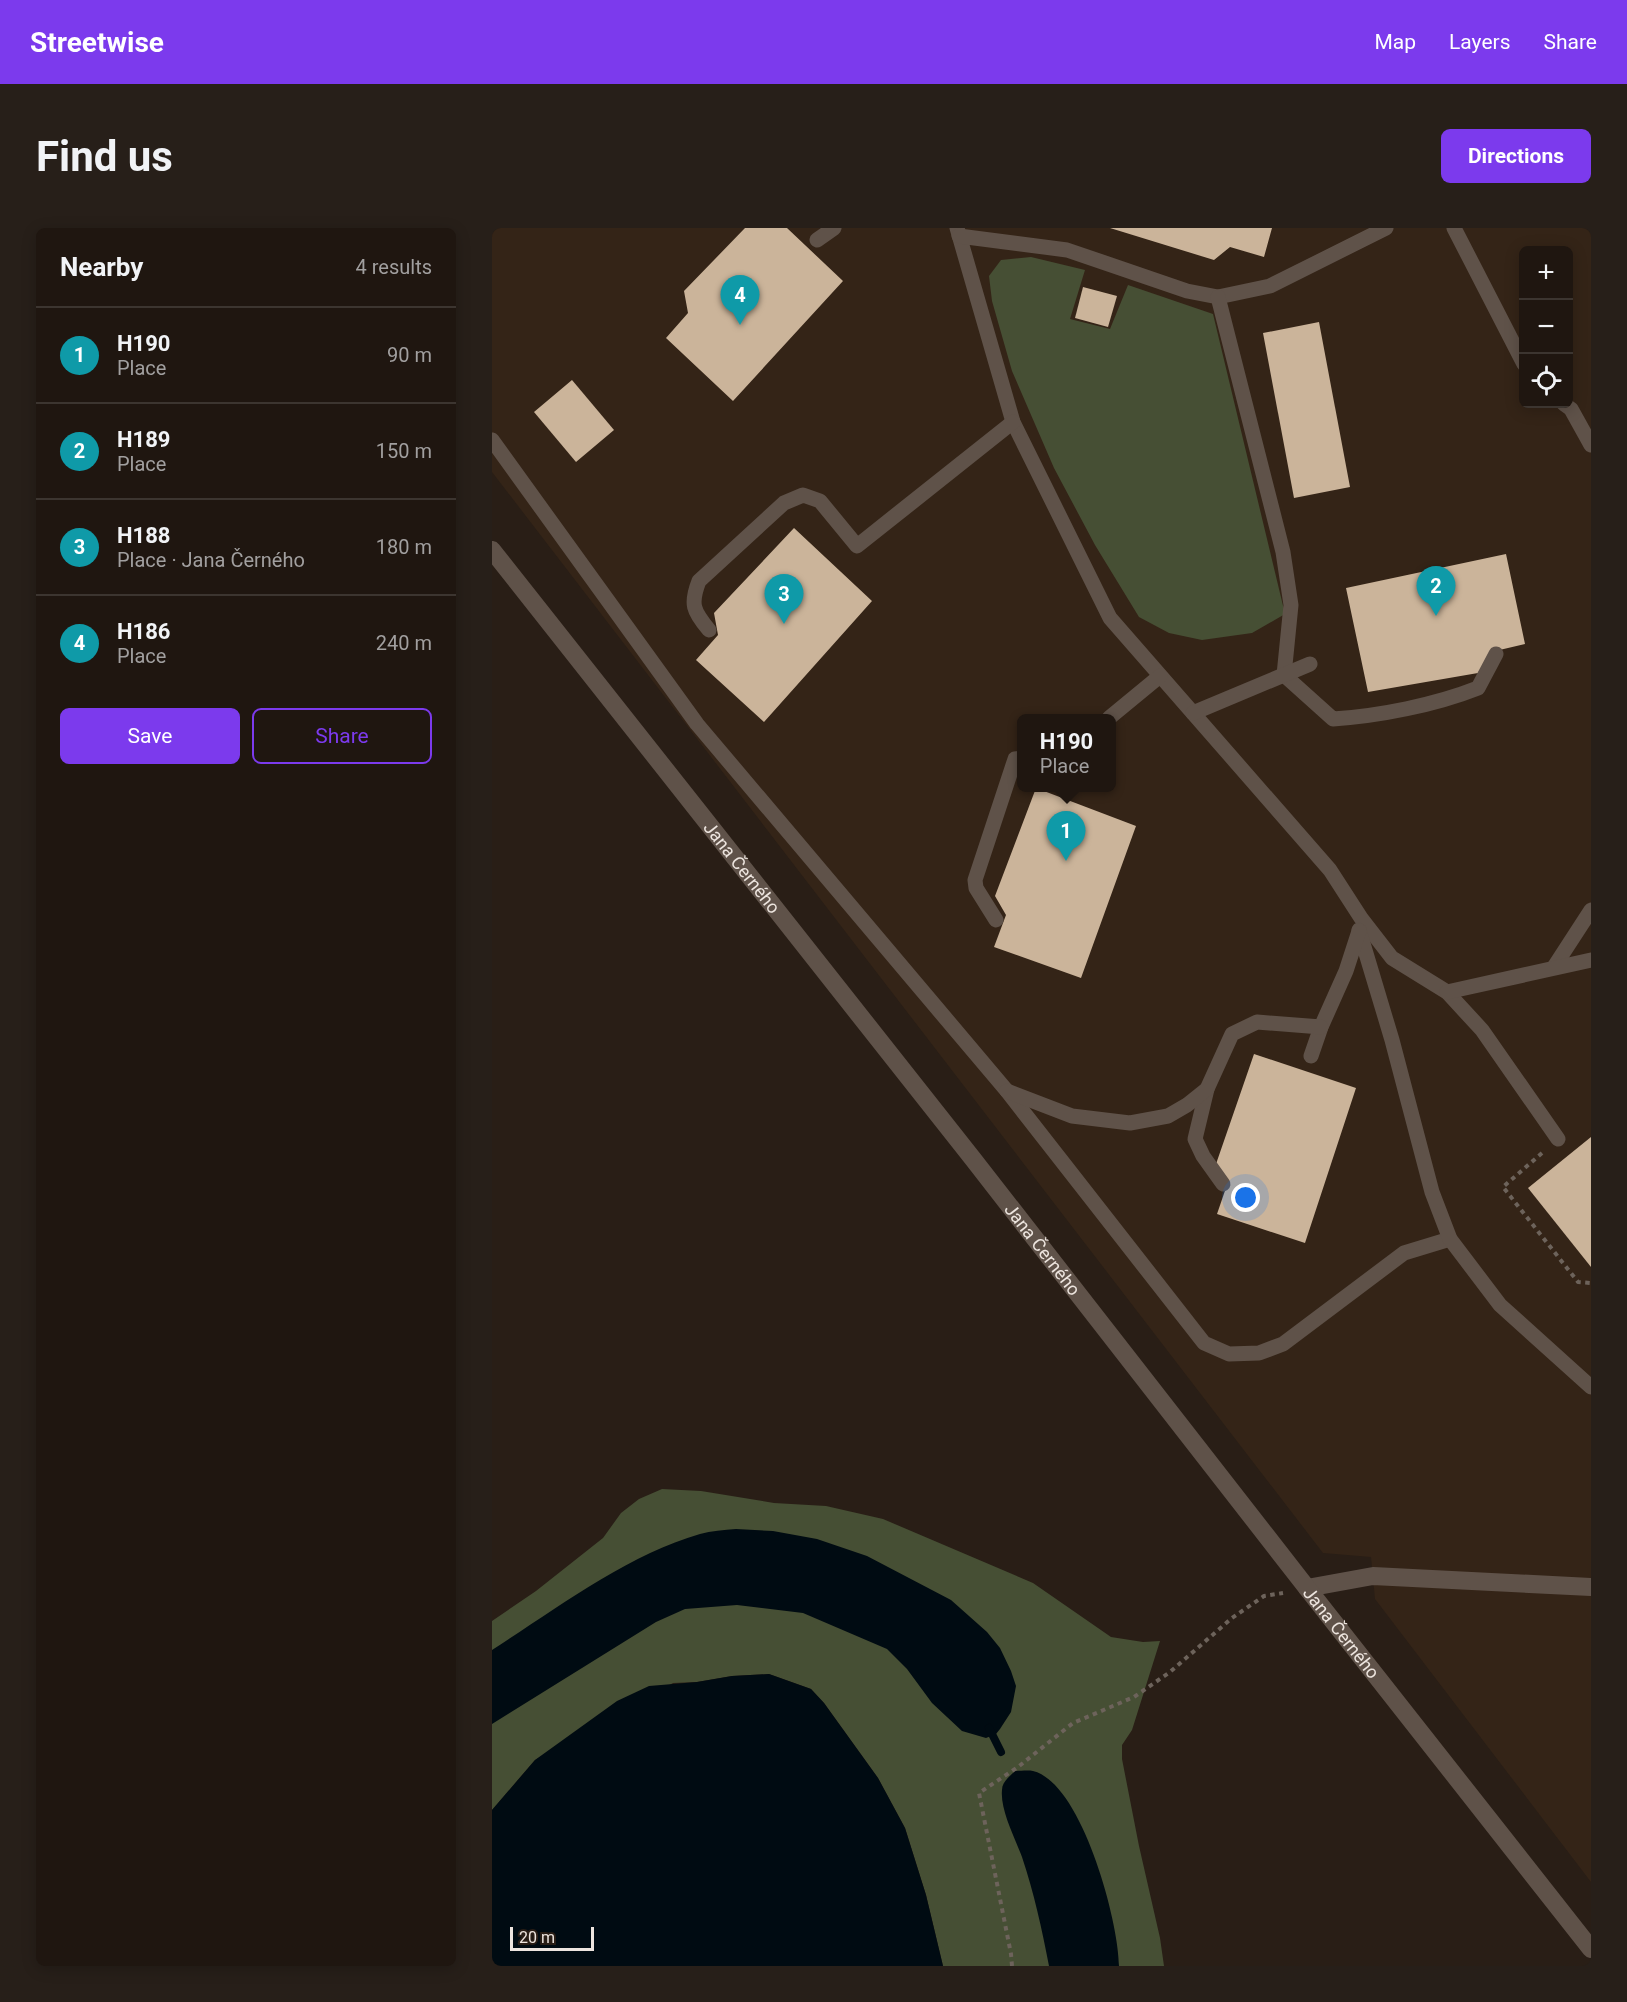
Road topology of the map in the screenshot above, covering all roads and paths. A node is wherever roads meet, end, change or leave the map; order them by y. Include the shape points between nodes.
1 (834, 228) edge
2 (1386, 228) edge
3 (1454, 228) edge
4 (958, 232) edge
5 (817, 240) dead end
6 (1218, 297) junction
7 (1519, 354) edge
8 (1570, 408) edge
9 (1013, 422) junction
10 (492, 440) edge
11 (1591, 445) edge
12 (492, 550) edge
13 (709, 630) dead end
14 (1496, 654) dead end
15 (1310, 664) dead end
16 (1284, 675) junction
17 (1160, 676) junction
18 (1192, 713) junction
19 (1114, 714) edge
20 (1017, 759) edge
21 (1591, 910) edge
22 (996, 920) dead end
23 (1360, 924) junction
24 (1591, 960) edge
25 (1554, 967) junction
26 (1447, 992) junction
27 (1321, 1027) junction
28 (1311, 1056) dead end
29 (1207, 1089) junction
30 (1007, 1091) junction
31 (1558, 1139) joint
32 (1223, 1184) dead end
33 (1450, 1239) junction
34 (1591, 1283) edge
35 (1591, 1387) edge
36 (1591, 1587) edge
37 (1307, 1588) junction
38 (1591, 1949) edge
39 (1012, 1966) edge

1 - 5 lane
2 - 6 lane via 1270,286
3 - 7 lane
4 - 6 lane via 1067,250 1187,291
4 - 9 lane
6 - 16 lane via 1283,552 1291,605
8 - 11 lane
9 - 13 lane via 857,546 820,501 803,495 784,503 699,580 692,597 696,615
9 - 17 lane via 1110,618
10 - 30 lane via 697,724
12 - 37 street, Jana Černého
14 - 16 lane via 1478,688 1456,697 1361,717 1333,719
15 - 16 lane
16 - 18 lane
17 - 18 lane
17 - 19 lane
18 - 23 lane via 1330,870
20 - 22 lane via 975,880
21 - 25 lane
23 - 26 lane via 1392,958
23 - 27 lane via 1346,971
23 - 33 lane via 1432,1192
24 - 25 lane
25 - 26 lane
26 - 31 lane via 1482,1030
27 - 28 lane
27 - 29 lane via 1257,1022 1232,1034
29 - 30 lane via 1168,1116 1130,1123 1072,1116
29 - 32 lane via 1195,1139
30 - 33 lane via 1204,1342 1229,1354 1259,1353 1283,1344 1404,1253
31 - 34 path via 1503,1187 1578,1282
33 - 35 lane via 1500,1305
36 - 37 street via 1373,1576
37 - 38 street, Jana Černého
37 - 39 path via 1264,1596 1134,1697 1073,1723 979,1793

